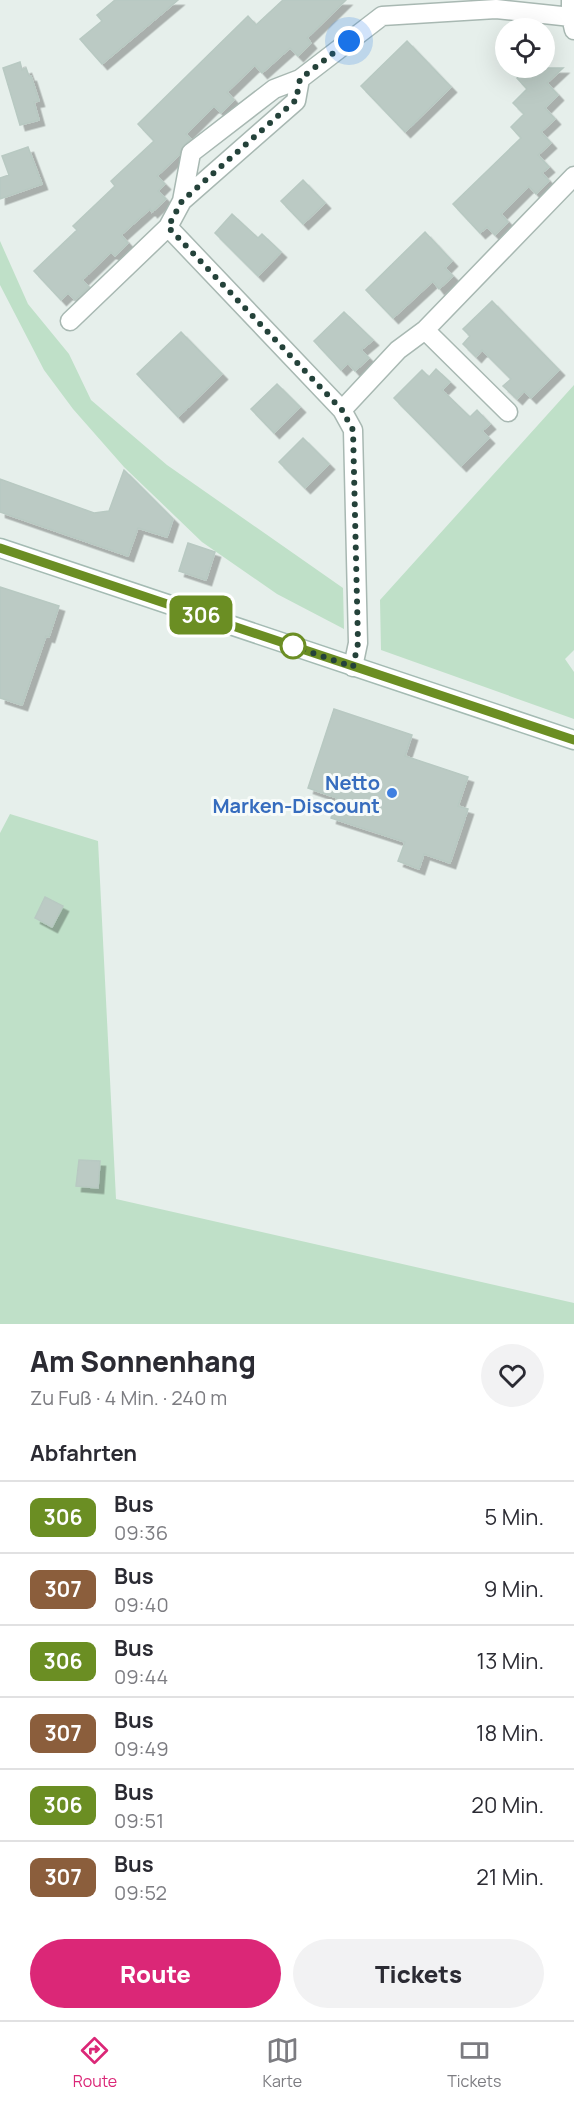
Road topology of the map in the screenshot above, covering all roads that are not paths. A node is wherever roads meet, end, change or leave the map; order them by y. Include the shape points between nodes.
1 (501, 5) edge
2 (572, 15) edge
3 (300, 79) junction
4 (574, 176) edge
5 (182, 201) junction
6 (168, 227) junction
7 (70, 321) dead end
8 (425, 330) junction
9 (342, 410) junction
10 (508, 412) dead end
11 (0, 548) edge
12 (353, 667) junction
13 (574, 740) edge

1 - 2 street
1 - 3 street via 382,16
3 - 5 street via 296,100
3 - 5 street via 274,89 191,153
4 - 8 street
5 - 6 street
6 - 7 street
6 - 9 street
8 - 9 street via 398,350
8 - 10 street
9 - 12 street via 353,430 358,643
11 - 12 street
12 - 13 street

